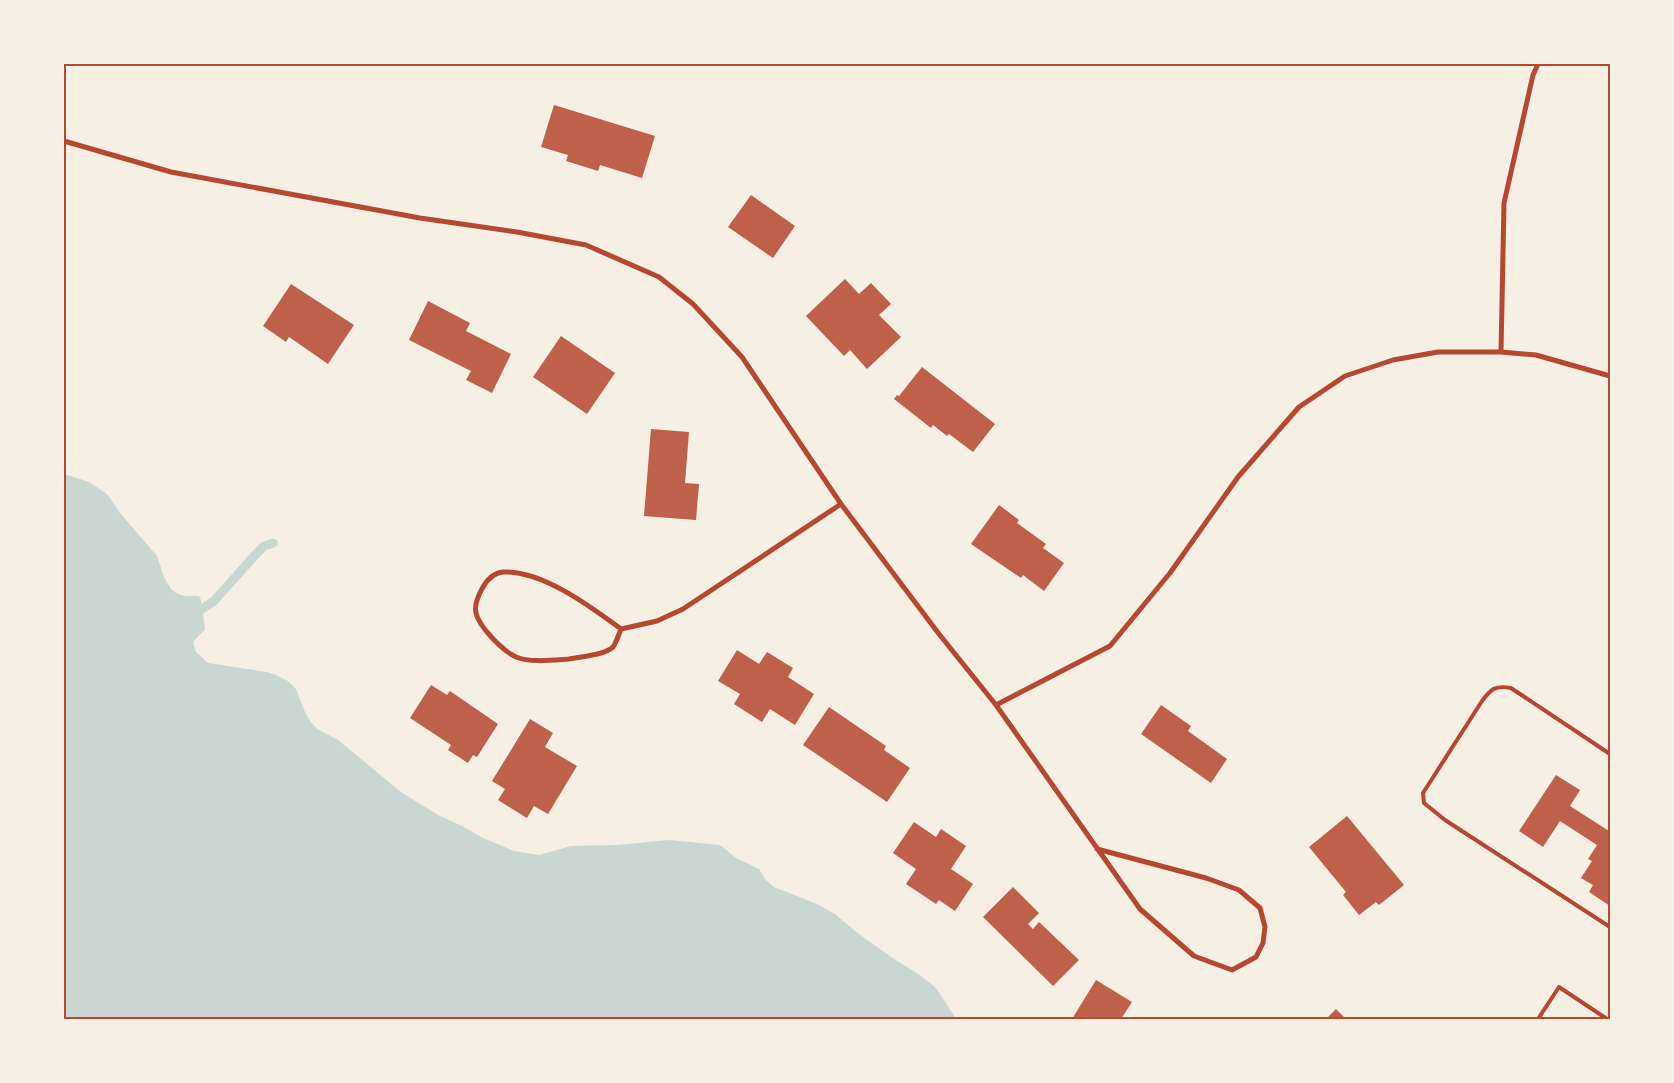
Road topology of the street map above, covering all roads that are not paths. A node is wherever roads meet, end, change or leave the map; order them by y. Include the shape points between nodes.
1 (1538, 64) edge
2 (64, 141) edge
3 (1502, 352) junction
4 (1610, 376) edge
5 (841, 504) junction
6 (621, 630) junction
7 (996, 705) junction
8 (1610, 754) edge
9 (1097, 849) junction
10 (1610, 927) edge
11 (1538, 1019) edge
12 (1607, 1019) edge

1 - 3 street via 1504,203
2 - 5 street via 172,172 586,245 660,277 693,304 742,357
3 - 4 street via 1536,356
3 - 7 street via 1438,352 1393,360 1345,376 1299,407 1238,477 1170,573 1110,646
5 - 6 street via 683,608 657,621
5 - 7 street
6 - 6 street via 613,647 599,653 543,661 516,657 499,645 480,623 475,611 479,594 488,578 502,572 548,582
7 - 9 street
8 - 10 lane via 1511,688 1501,686 1490,690 1423,793 1424,804 1445,820
9 - 9 street via 1140,909 1194,956 1232,970 1256,957 1263,944 1265,927 1260,908 1239,890
11 - 12 lane via 1559,987

